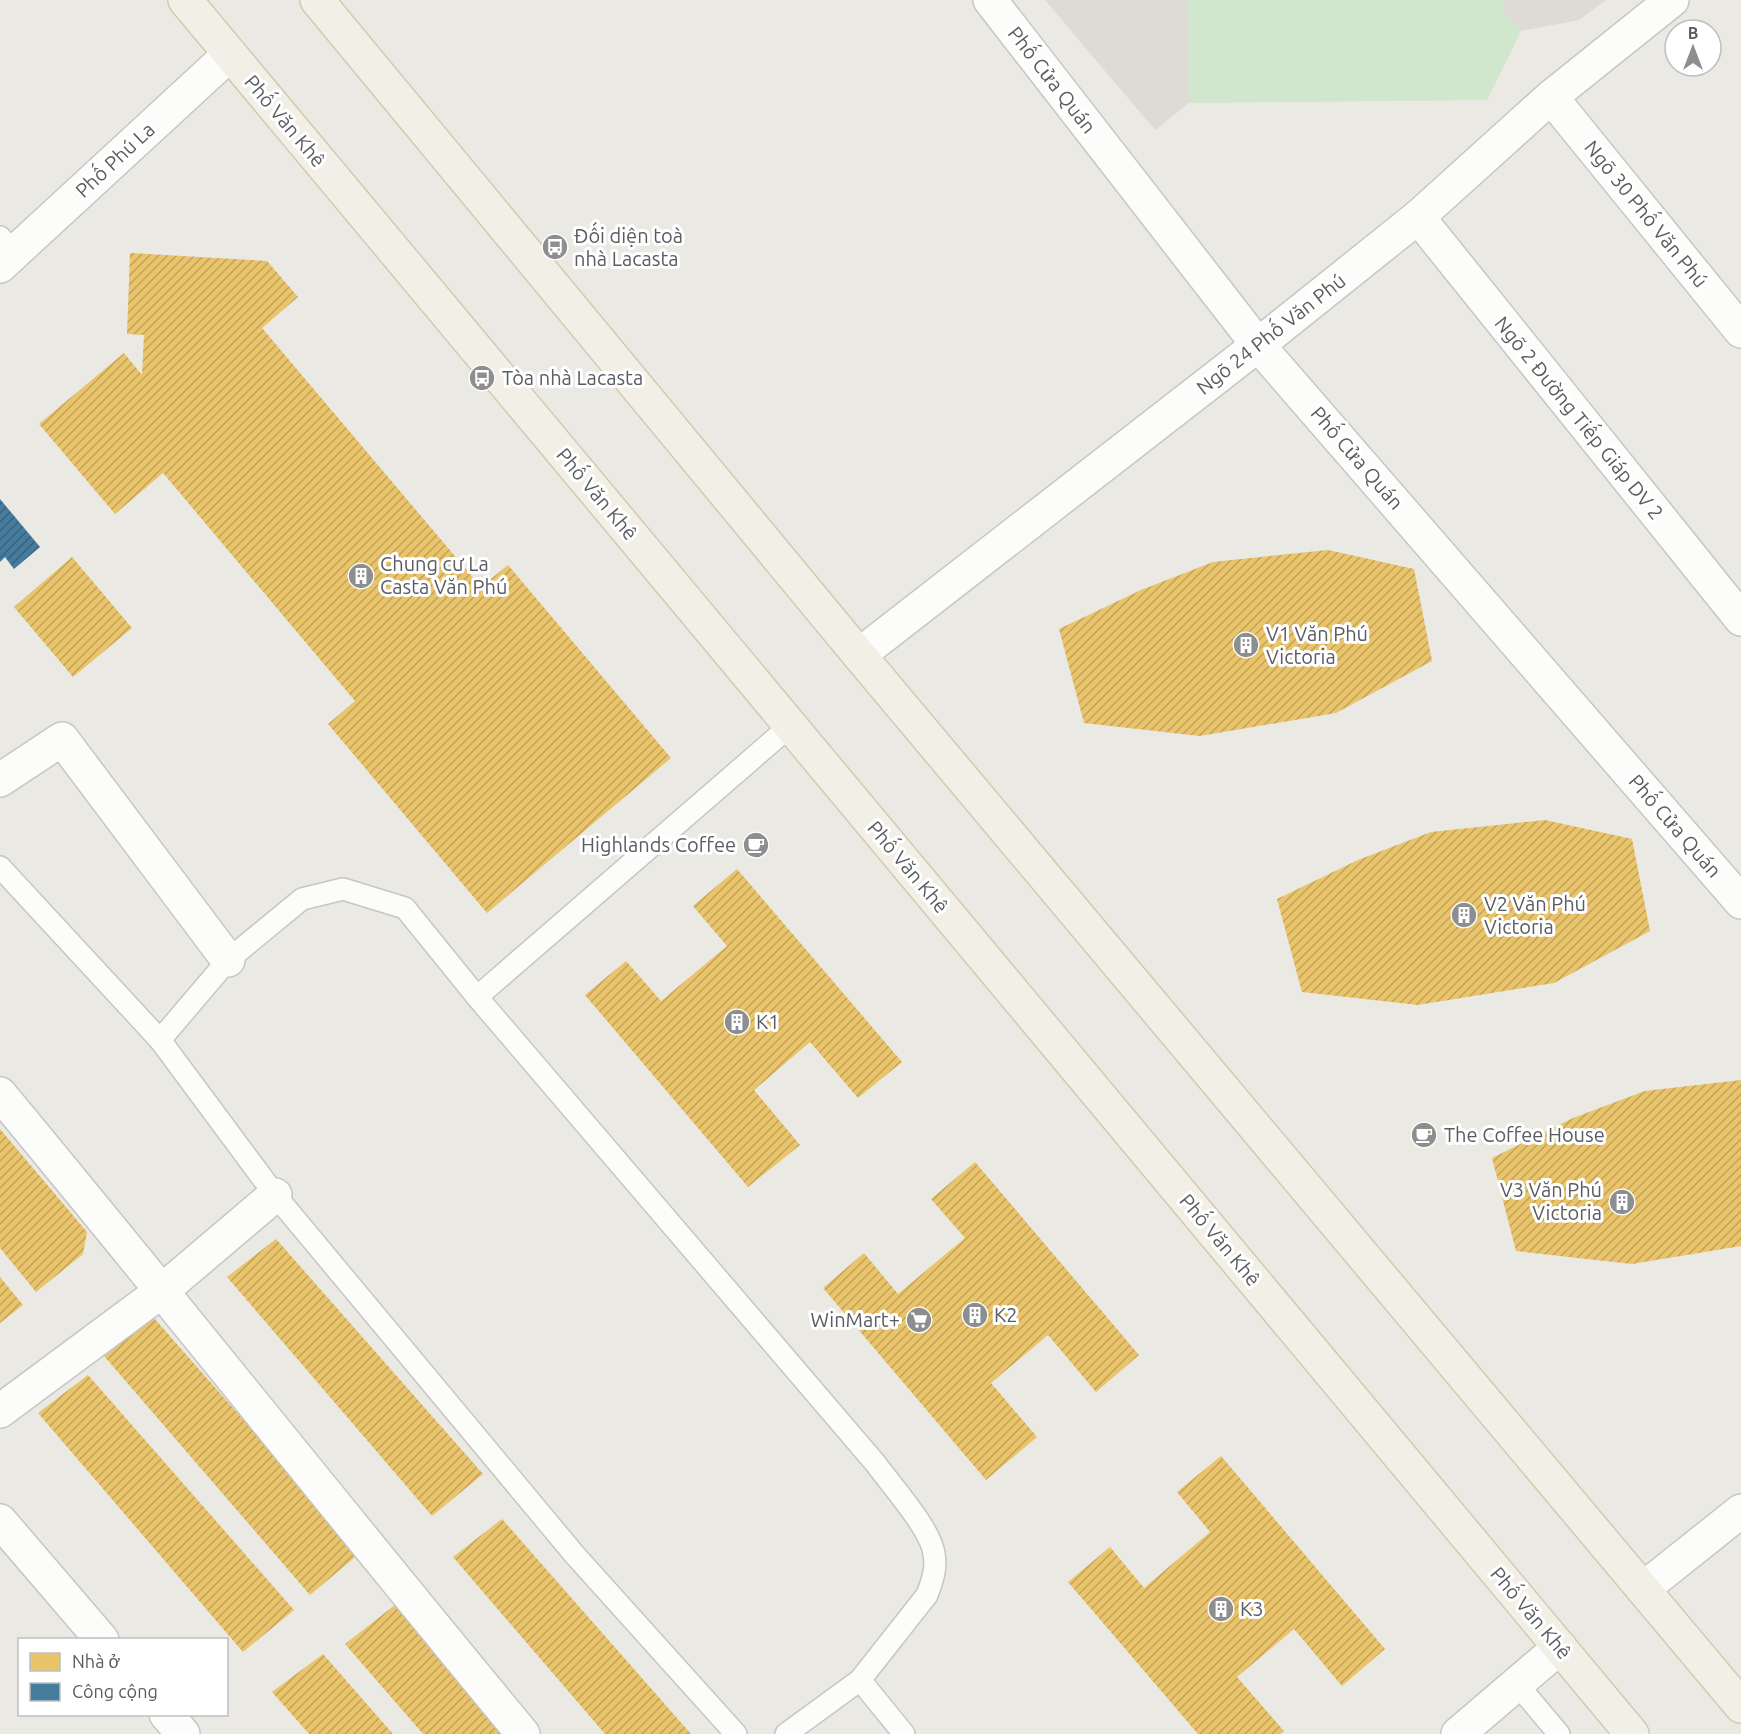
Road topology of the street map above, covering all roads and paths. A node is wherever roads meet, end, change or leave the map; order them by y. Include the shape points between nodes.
1 (185, 0) edge
2 (317, 0) edge
3 (990, 0) edge
4 (1672, 0) edge
5 (230, 54) junction
6 (1551, 98) junction
7 (1418, 217) junction
8 (5, 252) edge
9 (1741, 331) edge
10 (1258, 345) junction
11 (1741, 619) edge
12 (860, 655) junction
13 (790, 726) junction
14 (0, 780) edge
15 (0, 867) edge
16 (1741, 902) edge
17 (228, 960) junction
18 (477, 997) junction
19 (160, 1040) junction
20 (0, 1094) edge
21 (275, 1195) junction
22 (163, 1290) junction
23 (0, 1411) edge
24 (1741, 1511) edge
25 (0, 1521) edge
26 (1642, 1589) junction
27 (100, 1638) edge
28 (1560, 1647) junction
29 (860, 1680) junction
30 (1517, 1684) junction
31 (1741, 1707) edge
32 (168, 1716) edge
33 (183, 1734) edge
34 (522, 1734) edge
35 (736, 1734) edge
36 (786, 1734) edge
37 (904, 1734) edge
38 (1458, 1734) edge
39 (1559, 1734) edge
40 (1632, 1734) edge

1 - 5 main road, Phố Văn Khê
2 - 12 main road
3 - 10 street, Phố Cửa Quán
4 - 6 street, Ngõ 24 Phố Văn Phú
5 - 8 street, Phố Phú La
5 - 13 main road, Phố Văn Khê
6 - 7 street, Ngõ 24 Phố Văn Phú
6 - 9 street, Ngõ 30 Phố Văn Phú
7 - 10 street, Ngõ 24 Phố Văn Phú
7 - 11 street, Ngõ 2 Đường Tiếp Giáp DV 2
10 - 12 street, Ngõ 24 Phố Văn Phú
10 - 16 street, Phố Cửa Quán
12 - 26 main road
13 - 18 lane
13 - 28 main road, Phố Văn Khê
14 - 17 street via 62,739
15 - 19 lane
17 - 18 lane via 302,899 343,889 405,908
17 - 19 lane
18 - 29 lane via 876,1464 925,1532 935,1556 927,1595
19 - 21 lane
20 - 22 street
21 - 22 street
21 - 35 lane via 574,1554
22 - 23 street
22 - 34 street
24 - 26 street
25 - 27 street
26 - 31 main road
28 - 30 street
28 - 40 main road, Phố Văn Khê
29 - 36 lane
29 - 37 lane
30 - 38 street
30 - 39 lane
32 - 33 street

